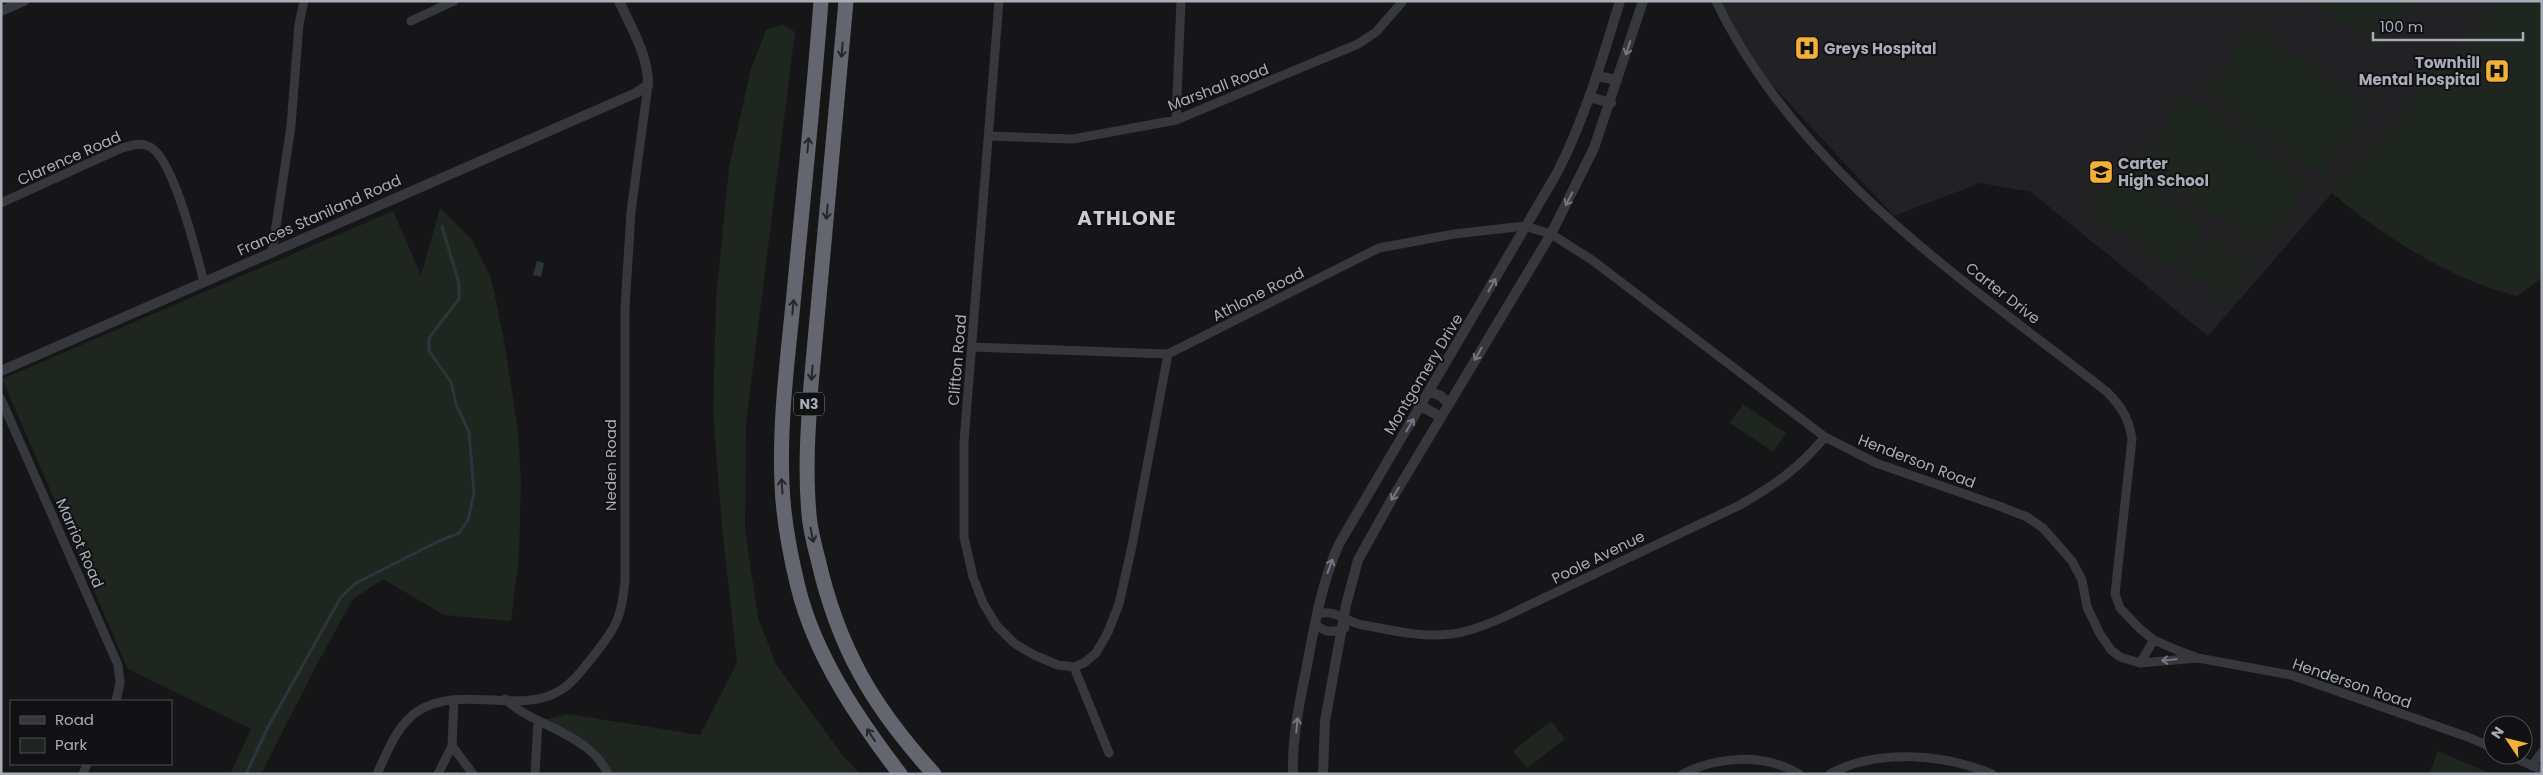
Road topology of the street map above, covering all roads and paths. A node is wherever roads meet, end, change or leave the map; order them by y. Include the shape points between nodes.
1 (24, 1) edge
2 (304, 1) edge
3 (454, 1) edge
4 (619, 1) edge
5 (821, 1) edge
6 (846, 1) edge
7 (999, 1) edge
8 (1181, 1) edge
9 (1403, 1) edge
10 (1620, 1) edge
11 (1643, 1) edge
12 (1716, 1) edge
13 (1, 11) edge
14 (411, 21) dead end
15 (1598, 76) junction
16 (1617, 80) junction
17 (648, 85) junction
18 (1590, 97) junction
19 (1611, 103) junction
20 (1176, 120) junction
21 (990, 136) junction
22 (1, 204) edge
23 (1526, 226) junction
24 (1551, 234) junction
25 (272, 252) junction
26 (204, 282) junction
27 (972, 347) junction
28 (1168, 354) junction
29 (1, 371) edge
30 (1430, 392) junction
31 (1, 399) edge
32 (1449, 404) junction
33 (1421, 406) junction
34 (1441, 418) junction
35 (1825, 437) junction
36 (1316, 619) junction
37 (1344, 624) junction
38 (2154, 640) junction
39 (2198, 658) junction
40 (2140, 663) junction
41 (1074, 667) junction
42 (116, 700) edge
43 (454, 700) junction
44 (505, 700) junction
45 (538, 721) junction
46 (2483, 744) edge
47 (452, 746) junction
48 (2542, 752) edge
49 (1109, 753) dead end
50 (2532, 766) joint
51 (2542, 770) edge
52 (377, 774) edge
53 (438, 774) edge
54 (473, 774) edge
55 (535, 774) edge
56 (608, 774) edge
57 (900, 774) edge
58 (934, 774) edge
59 (1293, 774) edge
60 (1323, 774) edge
61 (1683, 774) edge
62 (1799, 774) edge
63 (1830, 774) edge
64 (1992, 774) edge

1 - 13 street
2 - 25 street via 299,24 291,126
3 - 14 street
4 - 17 street, Neden Road via 643,56
57 -> 5 highway, N3 via 847,697 814,632 799,589 782,485 786,379
6 -> 58 highway, N3 via 810,385 806,448 809,516 825,591 850,657 867,689
7 - 21 street, Clifton Road
8 - 20 street
9 - 20 street, Marshall Road via 1376,32 1358,44
10 - 15 street, Montgomery Drive
11 -> 16 street
12 - 38 street, Carter Drive via 1750,65 1770,93 1873,206 1906,236 2107,392 2124,412 2130,422 2132,439 2115,594 2120,608 2130,620
15 - 16 street
15 - 18 street, Montgomery Drive
16 - 19 street
17 - 25 street, Frances Staniland Road
17 - 44 street, Neden Road via 630,212 625,298 625,580 621,615 610,636 559,692 531,700
18 - 19 street
18 - 23 street, Montgomery Drive via 1571,145
19 -> 24 street via 1594,148
20 - 21 street, Marshall Road via 1073,140
21 - 27 street, Clifton Road
22 - 26 street, Clarence Road via 122,148 138,144 149,146 163,159 188,219
23 - 24 street, Athlone Road
23 - 28 street, Athlone Road via 1454,234 1379,248
30 -> 23 street, Montgomery Drive
24 -> 32 street
24 - 35 street, Henderson Road via 1592,260
25 - 26 street, Frances Staniland Road
26 - 29 street, Frances Staniland Road
27 - 28 street, Athlone Road
27 - 41 street, Clifton Road via 964,442 964,537 973,577 997,626 1014,643 1058,665
28 - 41 street via 1119,604 1096,653
30 - 32 street
30 - 33 street, Montgomery Drive
31 - 42 street, Marriot Road via 118,666 120,683
32 - 34 street
33 - 34 street
36 -> 33 street, Montgomery Drive via 1327,573 1339,544
34 -> 37 street via 1365,544 1352,580
35 - 37 street, Poole Avenue via 1777,484 1740,505 1474,629 1450,634 1420,634
35 - 40 street, Henderson Road via 1876,463 1999,506 2044,528 2072,561 2082,580 2088,608 2105,643 2120,657
36 - 37 street, Poole Avenue via 1329,612
36 - 37 street, Poole Avenue via 1328,632 1335,632
59 -> 36 street, Montgomery Drive via 1298,713
37 - 60 street via 1325,722
38 - 39 street, Henderson Road
38 - 40 street
39 -> 40 street, Henderson Road
39 - 46 street, Henderson Road via 2291,675
41 - 49 street
43 - 44 street, Neden Road
43 - 47 street
43 - 52 street, Neden Road via 429,705 407,719
44 - 45 street
45 - 55 street
45 - 56 street via 587,748
47 - 53 street
47 - 54 street
48 - 50 street
50 - 51 street
61 - 62 street via 1721,760 1742,759 1770,762
63 - 64 street via 1842,767 1881,759 1918,757 1953,762

